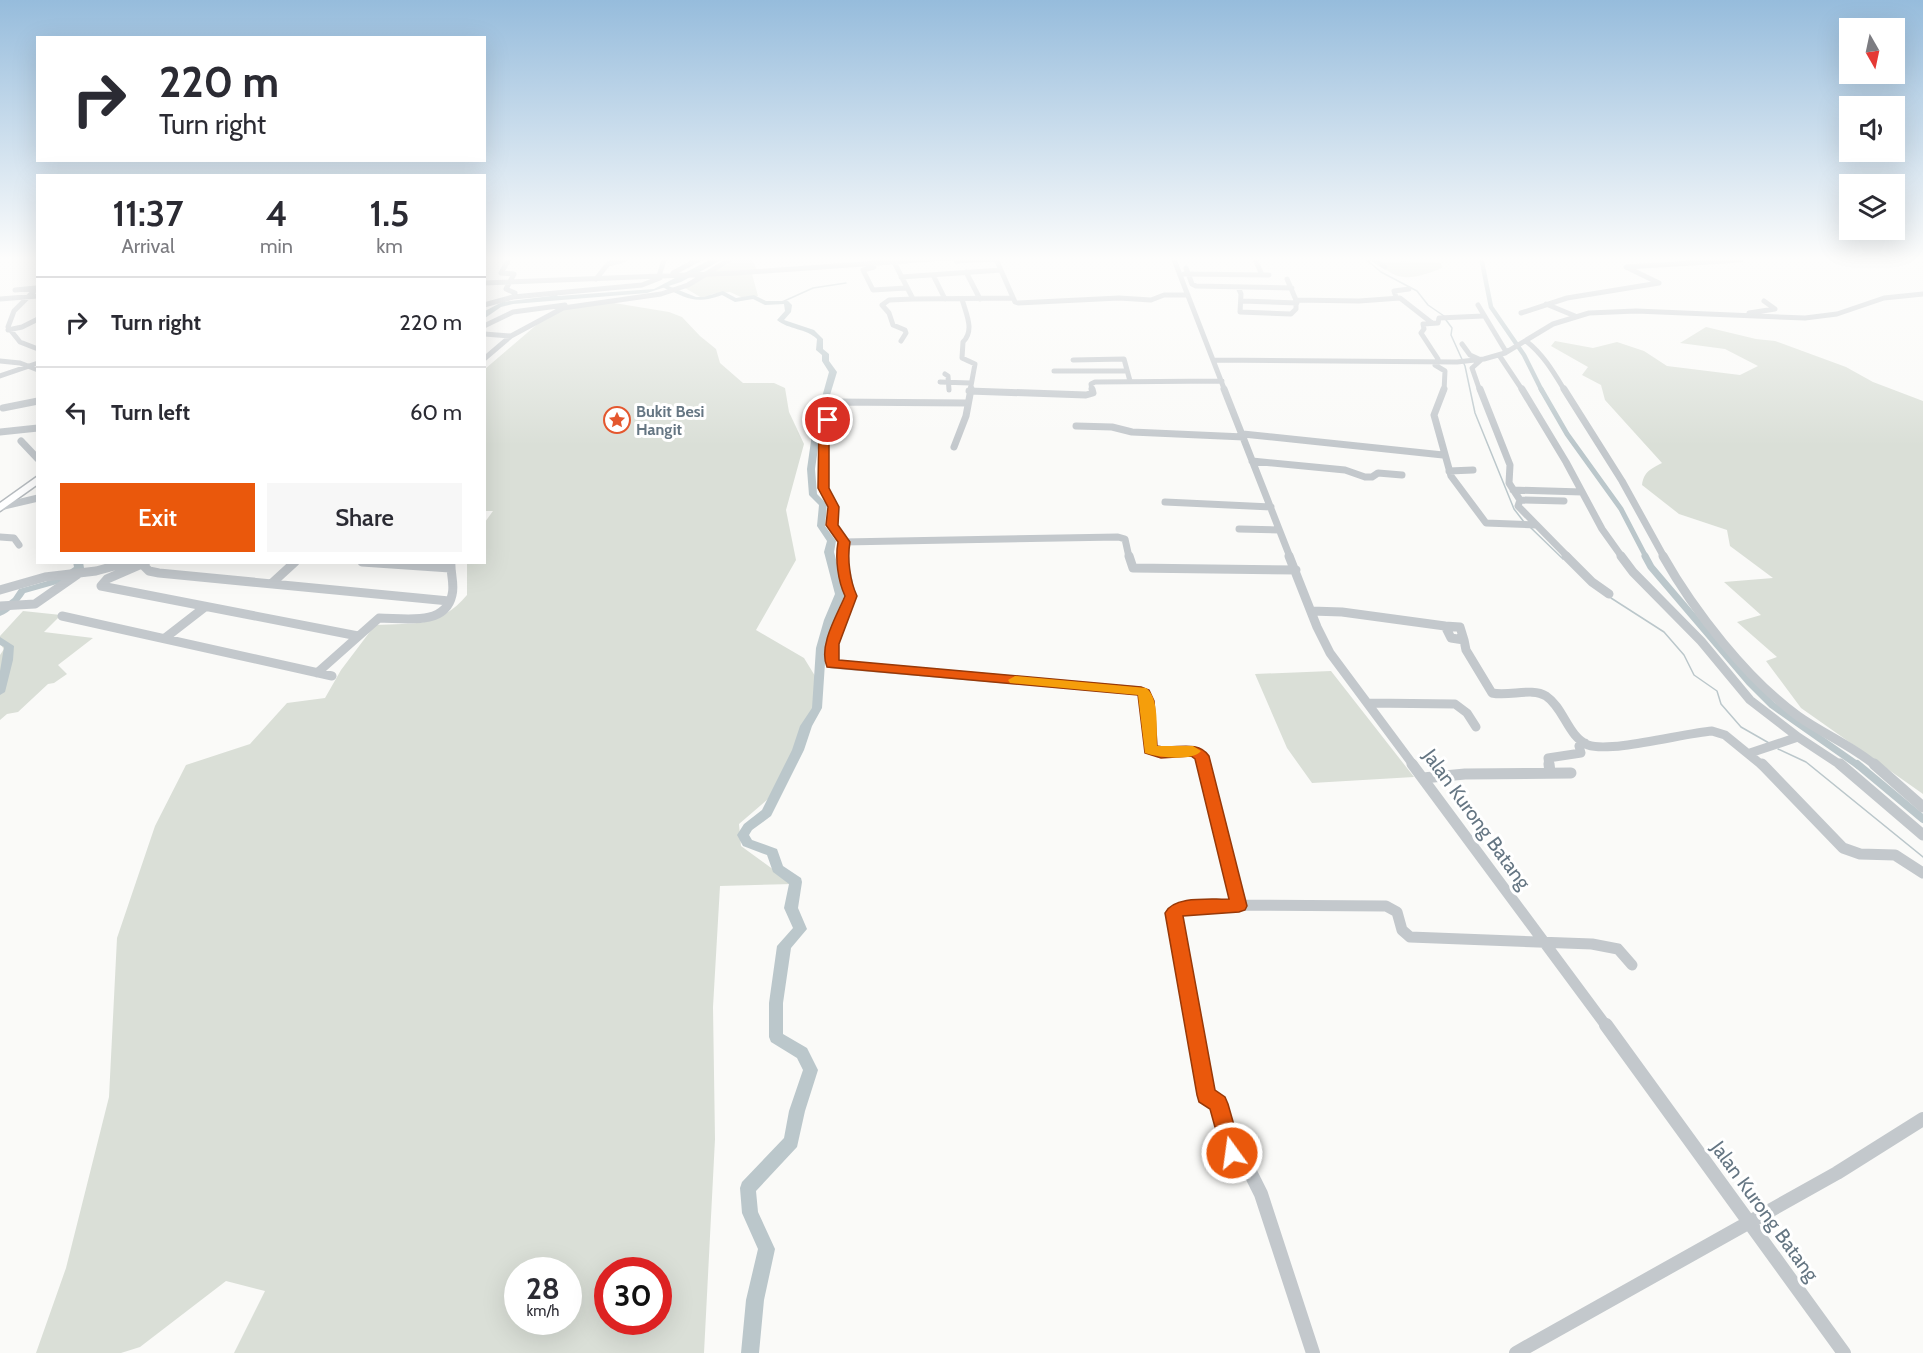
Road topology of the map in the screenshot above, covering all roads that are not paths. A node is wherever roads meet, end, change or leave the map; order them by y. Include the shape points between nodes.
1 (10, 320) edge
2 (36, 320) edge
3 (540, 320) edge
4 (891, 320) edge
5 (969, 320) edge
6 (1198, 320) edge
7 (1428, 320) edge
8 (1439, 320) edge
9 (1486, 320) edge
10 (1563, 320) edge
11 (1432, 323) junction
12 (8, 330) junction
13 (486, 334) edge
14 (510, 336) junction
15 (901, 341) dead end
16 (1526, 341) junction
17 (1462, 344) dead end
18 (36, 348) edge
19 (486, 348) edge
20 (495, 349) junction
21 (1508, 351) junction
22 (1499, 355) junction
23 (486, 357) edge
24 (0, 360) edge
25 (1073, 360) dead end
26 (1214, 360) junction
27 (1480, 360) junction
28 (36, 364) edge
29 (1435, 364) junction
30 (28, 367) junction
31 (36, 369) edge
32 (1054, 371) dead end
33 (1127, 371) junction
34 (945, 374) dead end
35 (0, 376) edge
36 (1130, 381) junction
37 (1222, 381) junction
38 (940, 382) dead end
39 (970, 383) junction
40 (949, 386) junction
41 (969, 391) junction
42 (36, 401) edge
43 (967, 404) junction
44 (3, 408) dead end
45 (1076, 426) dead end
46 (36, 428) edge
47 (0, 432) edge
48 (1244, 436) junction
49 (21, 441) dead end
50 (954, 447) dead end
51 (1443, 455) junction
52 (36, 457) edge
53 (1252, 461) junction
54 (1473, 470) dead end
55 (1449, 471) junction
56 (1402, 475) dead end
57 (36, 480) edge
58 (1514, 490) junction
59 (1582, 492) junction
60 (36, 496) edge
61 (1520, 500) junction
62 (1564, 501) dead end
63 (1165, 502) dead end
64 (2, 505) edge
65 (1271, 507) junction
66 (1534, 525) junction
67 (1239, 529) dead end
68 (1279, 530) junction
69 (0, 537) edge
70 (844, 542) junction
71 (20, 545) dead end
72 (88, 564) edge
73 (141, 564) edge
74 (144, 564) edge
75 (293, 564) edge
76 (421, 564) edge
77 (117, 565) edge
78 (450, 565) edge
79 (1296, 570) junction
80 (80, 573) junction
81 (271, 584) junction
82 (0, 590) edge
83 (1609, 594) dead end
84 (449, 601) junction
85 (0, 606) edge
86 (205, 606) junction
87 (1311, 611) junction
88 (62, 616) dead end
89 (358, 636) junction
90 (165, 638) junction
91 (317, 673) junction
92 (332, 676) dead end
93 (1368, 703) junction
94 (1476, 727) dead end
95 (1794, 739) junction
96 (1585, 743) junction
97 (1750, 753) junction
98 (1550, 772) junction
99 (1571, 772) dead end
100 (1423, 778) junction
101 (1923, 807) edge
102 (1923, 835) edge
103 (1923, 873) edge
104 (1239, 906) junction
105 (1543, 939) junction
106 (1632, 966) dead end
107 (1923, 1119) edge
108 (1749, 1222) junction
109 (1313, 1353) edge
110 (1516, 1353) edge
111 (1844, 1353) edge

1 - 12 street
2 - 12 street
3 - 14 street
4 - 15 street via 905,330
5 - 39 street via 969,336 963,342 962,358 975,364
6 - 26 street, Jalan Kurong Batang
7 - 11 street
8 - 11 street
9 - 21 street
10 - 16 street
11 - 29 street via 1423,324 1421,331 1437,358
12 - 18 street via 20,342
13 - 14 street
14 - 20 street
16 - 21 street
16 - 101 street via 1550,367 1622,481 1682,588 1750,673 1791,710 1868,759
17 - 27 street
19 - 20 street
20 - 23 street
21 - 22 street
22 - 27 street
22 - 59 street
24 - 30 street
25 - 33 street via 1124,359
26 - 29 street
26 - 37 street, Jalan Kurong Batang
27 - 29 street
27 - 58 street via 1472,371 1506,453 1509,483
28 - 30 street
29 - 51 street via 1445,371 1444,392 1434,418
30 - 31 street
30 - 35 street
32 - 33 street
33 - 36 street
34 - 40 street
36 - 37 street
36 - 41 street via 1092,383 1093,393 1086,395
37 - 48 street, Jalan Kurong Batang
38 - 40 street
39 - 40 street
39 - 41 street
41 - 43 street
42 - 44 street
43 - 50 street
43 - 70 street via 835,402 835,416 824,422 824,488 833,507 832,525
45 - 48 street
46 - 47 street
48 - 51 street
48 - 53 street, Jalan Kurong Batang
49 - 52 street
51 - 55 street
53 - 56 street via 1345,470 1365,477 1378,473
53 - 65 street, Jalan Kurong Batang
54 - 55 street
55 - 66 street via 1485,524
57 - 64 main road
58 - 59 street
58 - 61 street
59 - 95 street via 1602,529 1633,572 1701,641 1736,686
60 - 64 street
61 - 62 street
61 - 66 street via 1518,506
63 - 65 street
65 - 68 street, Jalan Kurong Batang
66 - 83 street
67 - 68 street
68 - 79 street, Jalan Kurong Batang
69 - 71 street via 14,538
70 - 79 street via 1118,537 1125,539 1133,568
70 - 104 street via 842,553 851,596 832,644 832,664 1141,691 1147,701 1150,750 1193,751 1202,756
72 - 80 street
73 - 86 street via 107,579 102,587
74 - 81 street via 149,571 159,573
75 - 81 street
76 - 78 street
77 - 80 street
78 - 84 street via 453,591
79 - 87 street, Jalan Kurong Batang
80 - 82 street
80 - 85 street via 38,602
81 - 84 street
84 - 89 street via 444,613 436,618 381,617
86 - 89 street
86 - 90 street
87 - 93 street, Jalan Kurong Batang via 1330,653
87 - 96 street via 1445,626 1451,638 1464,640 1492,693 1509,697 1537,693 1547,696
88 - 90 street
89 - 91 street
90 - 91 street
91 - 92 street
93 - 94 street via 1455,704
93 - 100 street, Jalan Kurong Batang
95 - 97 street
95 - 102 street via 1838,762
96 - 97 street via 1602,745 1719,731
96 - 98 street via 1579,746 1581,753 1548,758
97 - 103 street via 1843,848 1860,854 1895,855
98 - 99 street
98 - 100 street
100 - 105 street, Jalan Kurong Batang
104 - 105 street via 1386,906 1397,912 1402,930 1410,937
104 - 109 street via 1183,908 1174,913 1206,1095 1218,1104 1234,1160 1251,1174 1261,1194
105 - 106 street via 1614,948 1623,952
105 - 108 street, Jalan Kurong Batang
107 - 108 street
108 - 110 street
108 - 111 street, Jalan Kurong Batang

